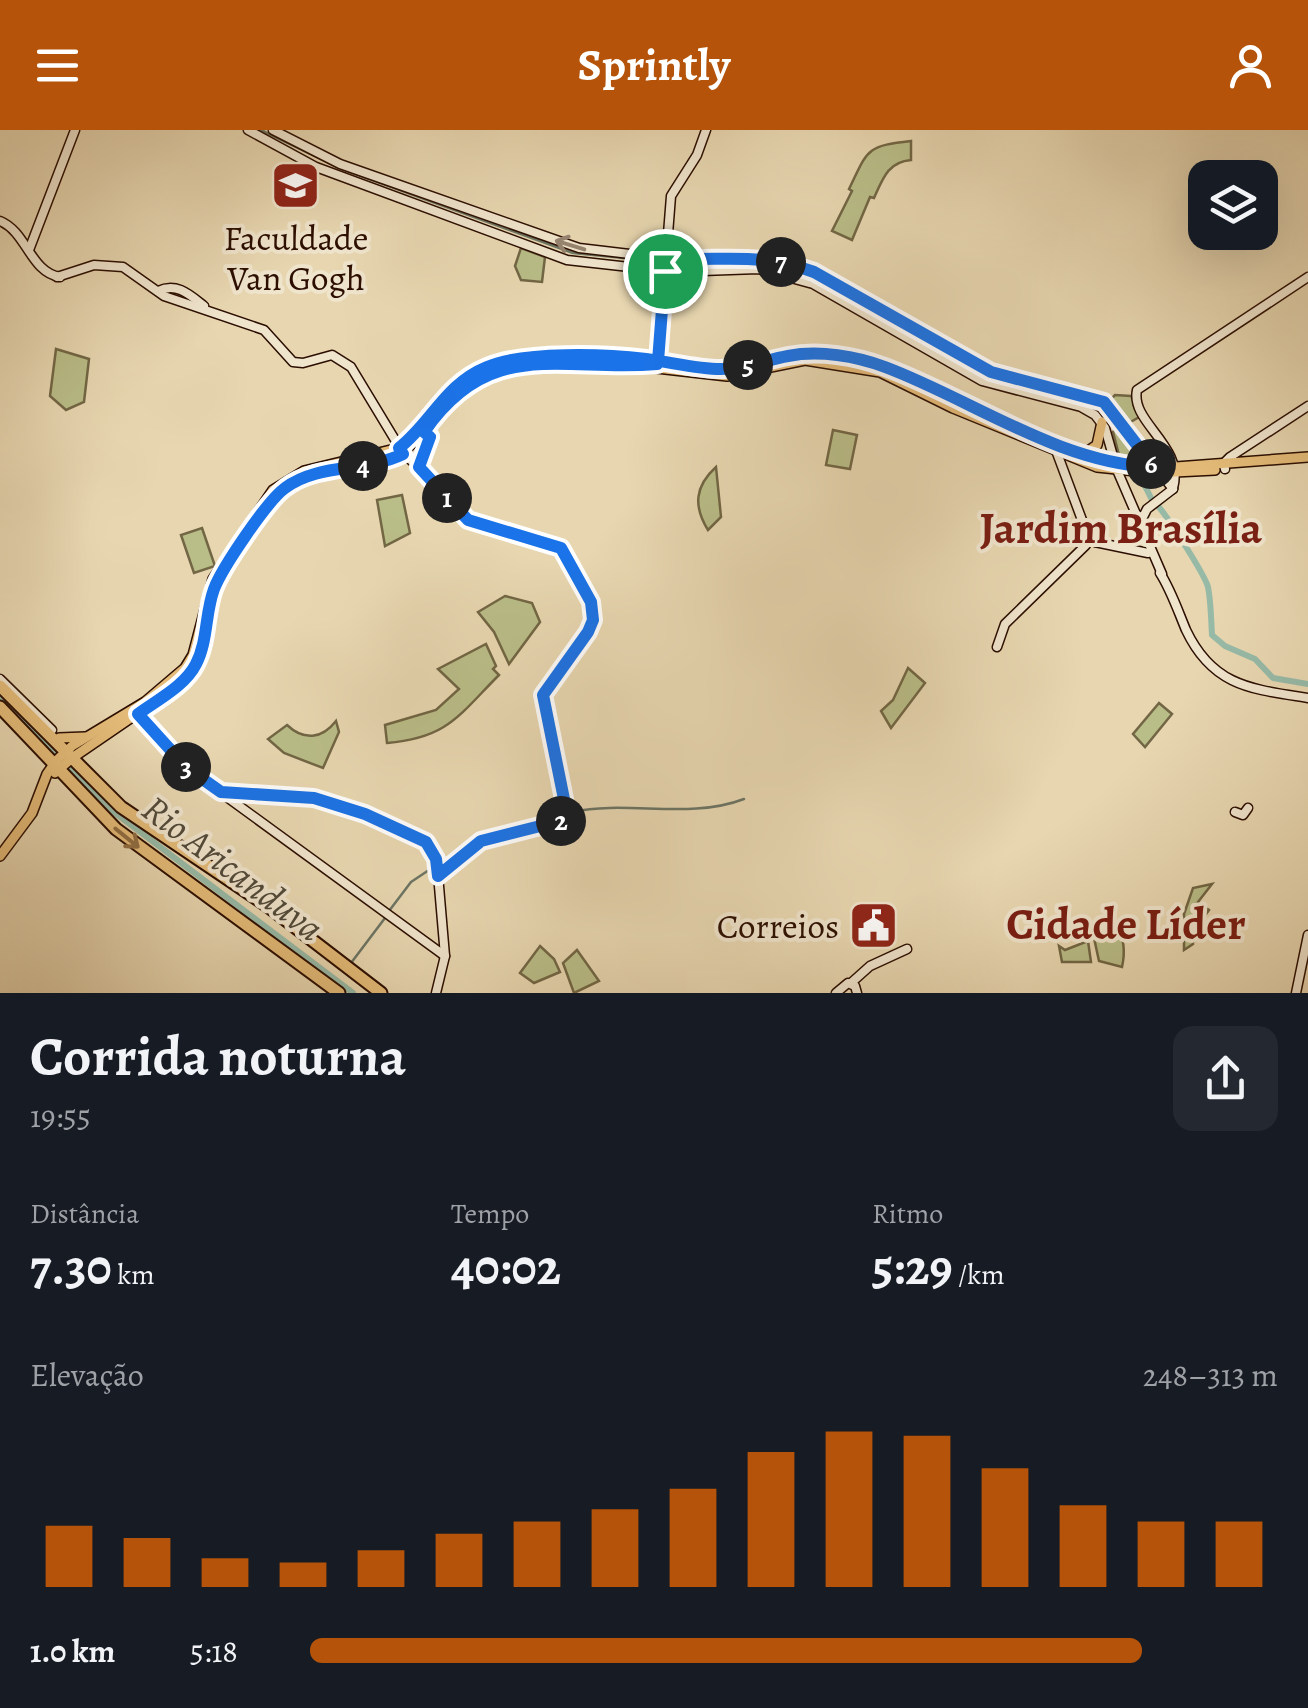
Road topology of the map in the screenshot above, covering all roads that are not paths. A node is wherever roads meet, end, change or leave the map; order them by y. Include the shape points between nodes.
1 (74, 130) edge
2 (248, 130) edge
3 (273, 130) edge
4 (706, 130) edge
5 (344, 177) junction
6 (354, 189) dead end
7 (0, 221) edge
8 (29, 250) junction
9 (666, 265) junction
10 (113, 266) junction
11 (57, 276) junction
12 (1308, 277) edge
13 (658, 361) junction
14 (630, 365) junction
15 (1308, 406) edge
16 (1102, 422) junction
17 (1125, 426) junction
18 (423, 434) junction
19 (1107, 434) junction
20 (1056, 450) junction
21 (401, 451) junction
22 (1084, 454) junction
23 (1308, 460) edge
24 (419, 467) junction
25 (1116, 467) junction
26 (1224, 467) junction
27 (1157, 470) junction
28 (1176, 470) junction
29 (1173, 488) junction
30 (1134, 509) junction
31 (1147, 509) junction
32 (1140, 523) junction
33 (1090, 541) junction
34 (1150, 556) junction
35 (997, 647) dead end
36 (0, 683) edge
37 (1308, 698) edge
38 (0, 706) edge
39 (138, 714) junction
40 (92, 736) junction
41 (59, 738) junction
42 (64, 759) junction
43 (221, 792) junction
44 (1248, 808) dead end
45 (1234, 812) dead end
46 (0, 856) edge
47 (437, 867) junction
48 (1308, 935) edge
49 (907, 948) dead end
50 (445, 956) junction
51 (1308, 960) edge
52 (851, 983) junction
53 (839, 992) edge
54 (339, 993) edge
55 (382, 993) edge
56 (436, 993) edge
57 (857, 993) edge
58 (1299, 993) edge

1 - 8 street
2 - 5 street
9 -> 3 street via 562,243 340,164
4 - 9 street via 671,196
5 - 6 street
5 - 9 street via 567,260
7 - 8 street
8 - 11 street via 44,271
9 - 13 street
9 - 16 street via 798,278 982,381 1087,409
9 - 17 street via 750,257 807,270 991,372 1099,400
10 - 11 street
10 - 11 street via 71,266
10 - 21 street via 172,299 264,330 296,363 332,355 345,361
12 - 28 street via 1136,390
13 - 14 main road
13 - 18 main road via 536,357 494,364 460,382
13 - 20 main road via 721,369 800,354 863,360
14 - 18 main road via 526,365 493,372 454,396
14 - 20 main road via 720,376 805,360 866,368
15 - 26 street
16 - 19 street
16 - 22 main road via 1097,445
17 - 19 street via 1115,424
17 - 27 street
18 - 21 main road
18 - 24 street
19 - 25 street
20 - 22 main road
20 - 25 main road
20 - 33 street
21 - 24 street
21 - 39 main road via 279,492 217,583 196,665
21 - 40 main road via 304,471 272,490 208,587 185,668
22 - 25 main road
23 - 26 main road
24 - 47 street via 468,520 561,548 591,602 593,620 543,695 568,816 481,841
25 - 27 main road
25 - 30 street
26 - 28 main road
27 - 28 main road
27 - 29 street
28 - 29 street
29 - 31 street
30 - 31 street
30 - 32 street
31 - 32 street
32 - 34 street
33 - 34 street
33 - 35 street via 1006,624
34 - 37 street via 1193,643 1214,670 1248,688
36 - 41 street
36 - 42 highway
38 - 42 highway
38 - 42 highway via 21,732
39 - 42 main road
39 - 43 street via 187,768
40 - 41 main road
40 - 42 main road
41 - 42 street
42 - 46 main road
42 -> 54 highway via 122,835
42 - 55 highway
43 - 47 street via 331,802 426,842
43 - 50 street
44 - 45 street via 1243,815
47 - 50 street
48 - 58 street
49 - 52 street
50 - 56 street
51 - 58 street
52 - 53 street
52 - 57 street

